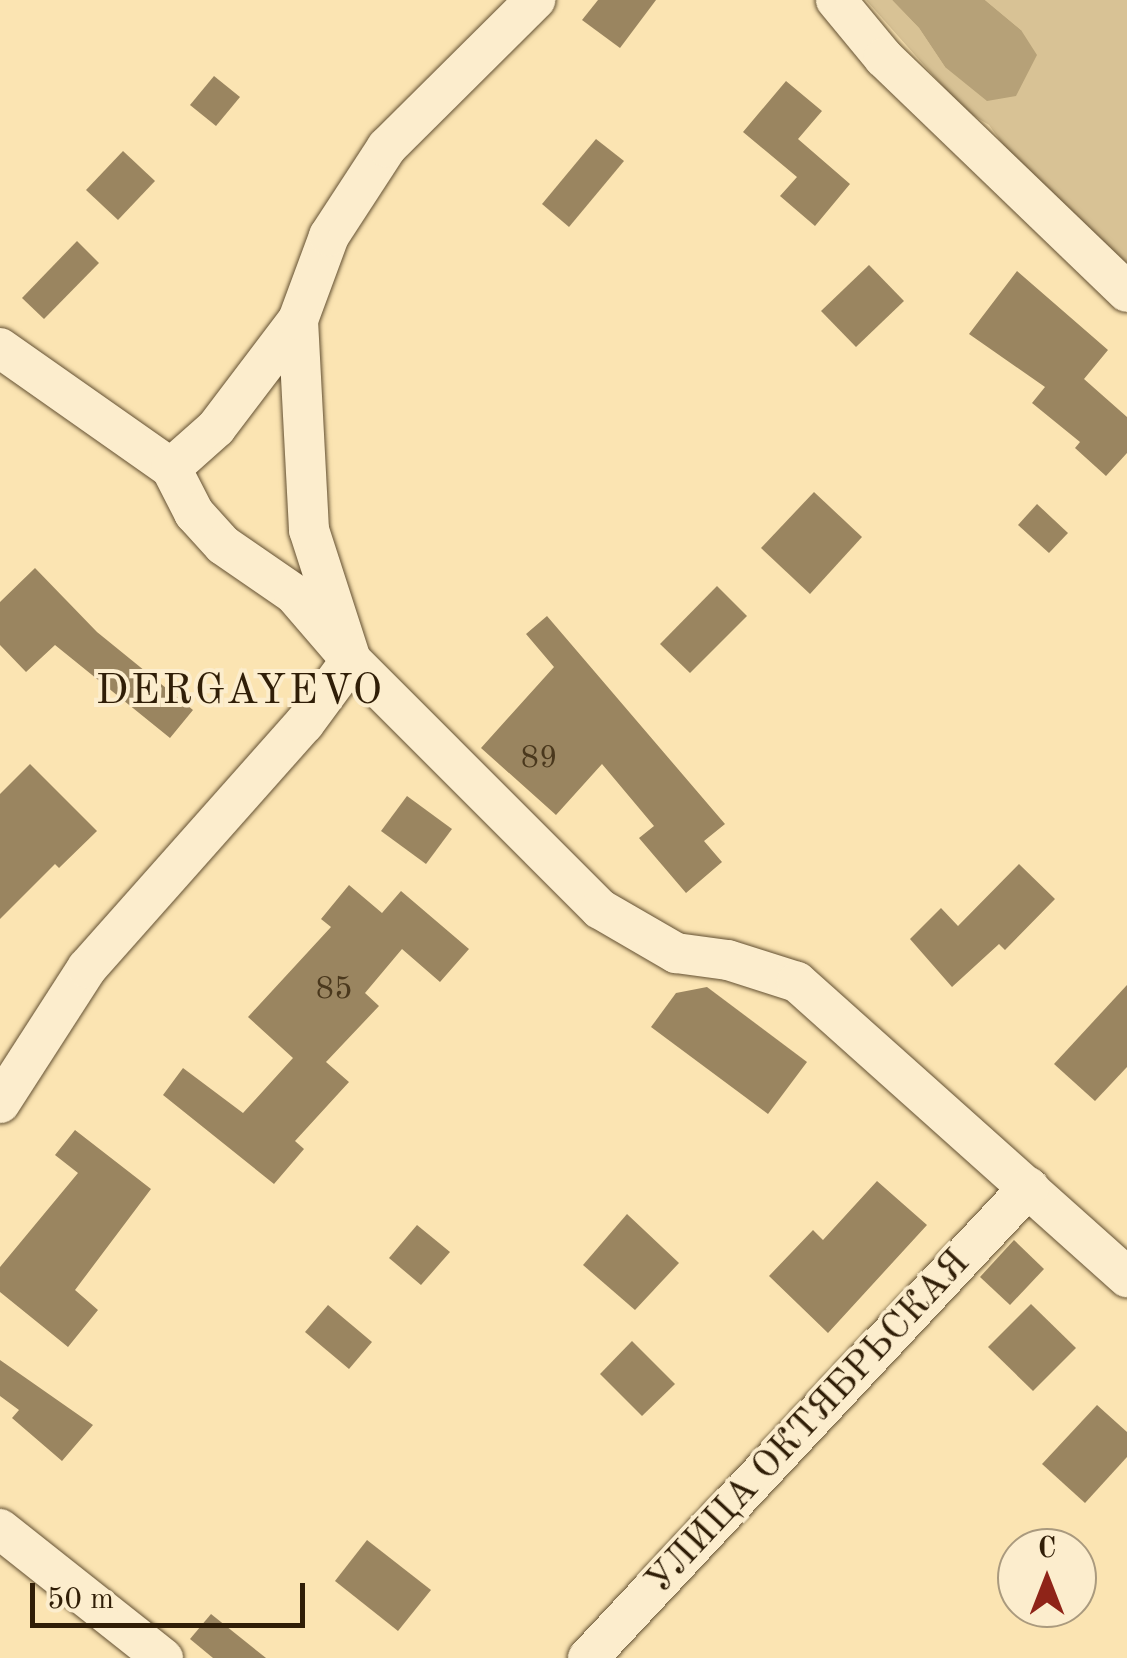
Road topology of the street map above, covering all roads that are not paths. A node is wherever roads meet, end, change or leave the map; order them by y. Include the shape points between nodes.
1 (535, 0) edge
2 (836, 0) edge
3 (1127, 292) edge
4 (298, 320) junction
5 (0, 348) edge
6 (170, 468) junction
7 (352, 660) junction
8 (0, 1102) edge
9 (1030, 1188) junction
10 (1127, 1277) edge
11 (0, 1529) edge
12 (163, 1658) edge
13 (588, 1658) edge

1 - 4 street via 387,147 329,236
2 - 3 street via 884,58
4 - 6 street via 216,428
4 - 7 street via 309,530
5 - 6 street
6 - 7 street via 194,513 223,545 294,594
7 - 8 street via 304,724 86,968
7 - 9 street via 600,908 676,953 728,960 798,982
9 - 10 street
9 - 13 street, УЛИЦА ОКТЯБРЬСКАЯ
11 - 12 street

